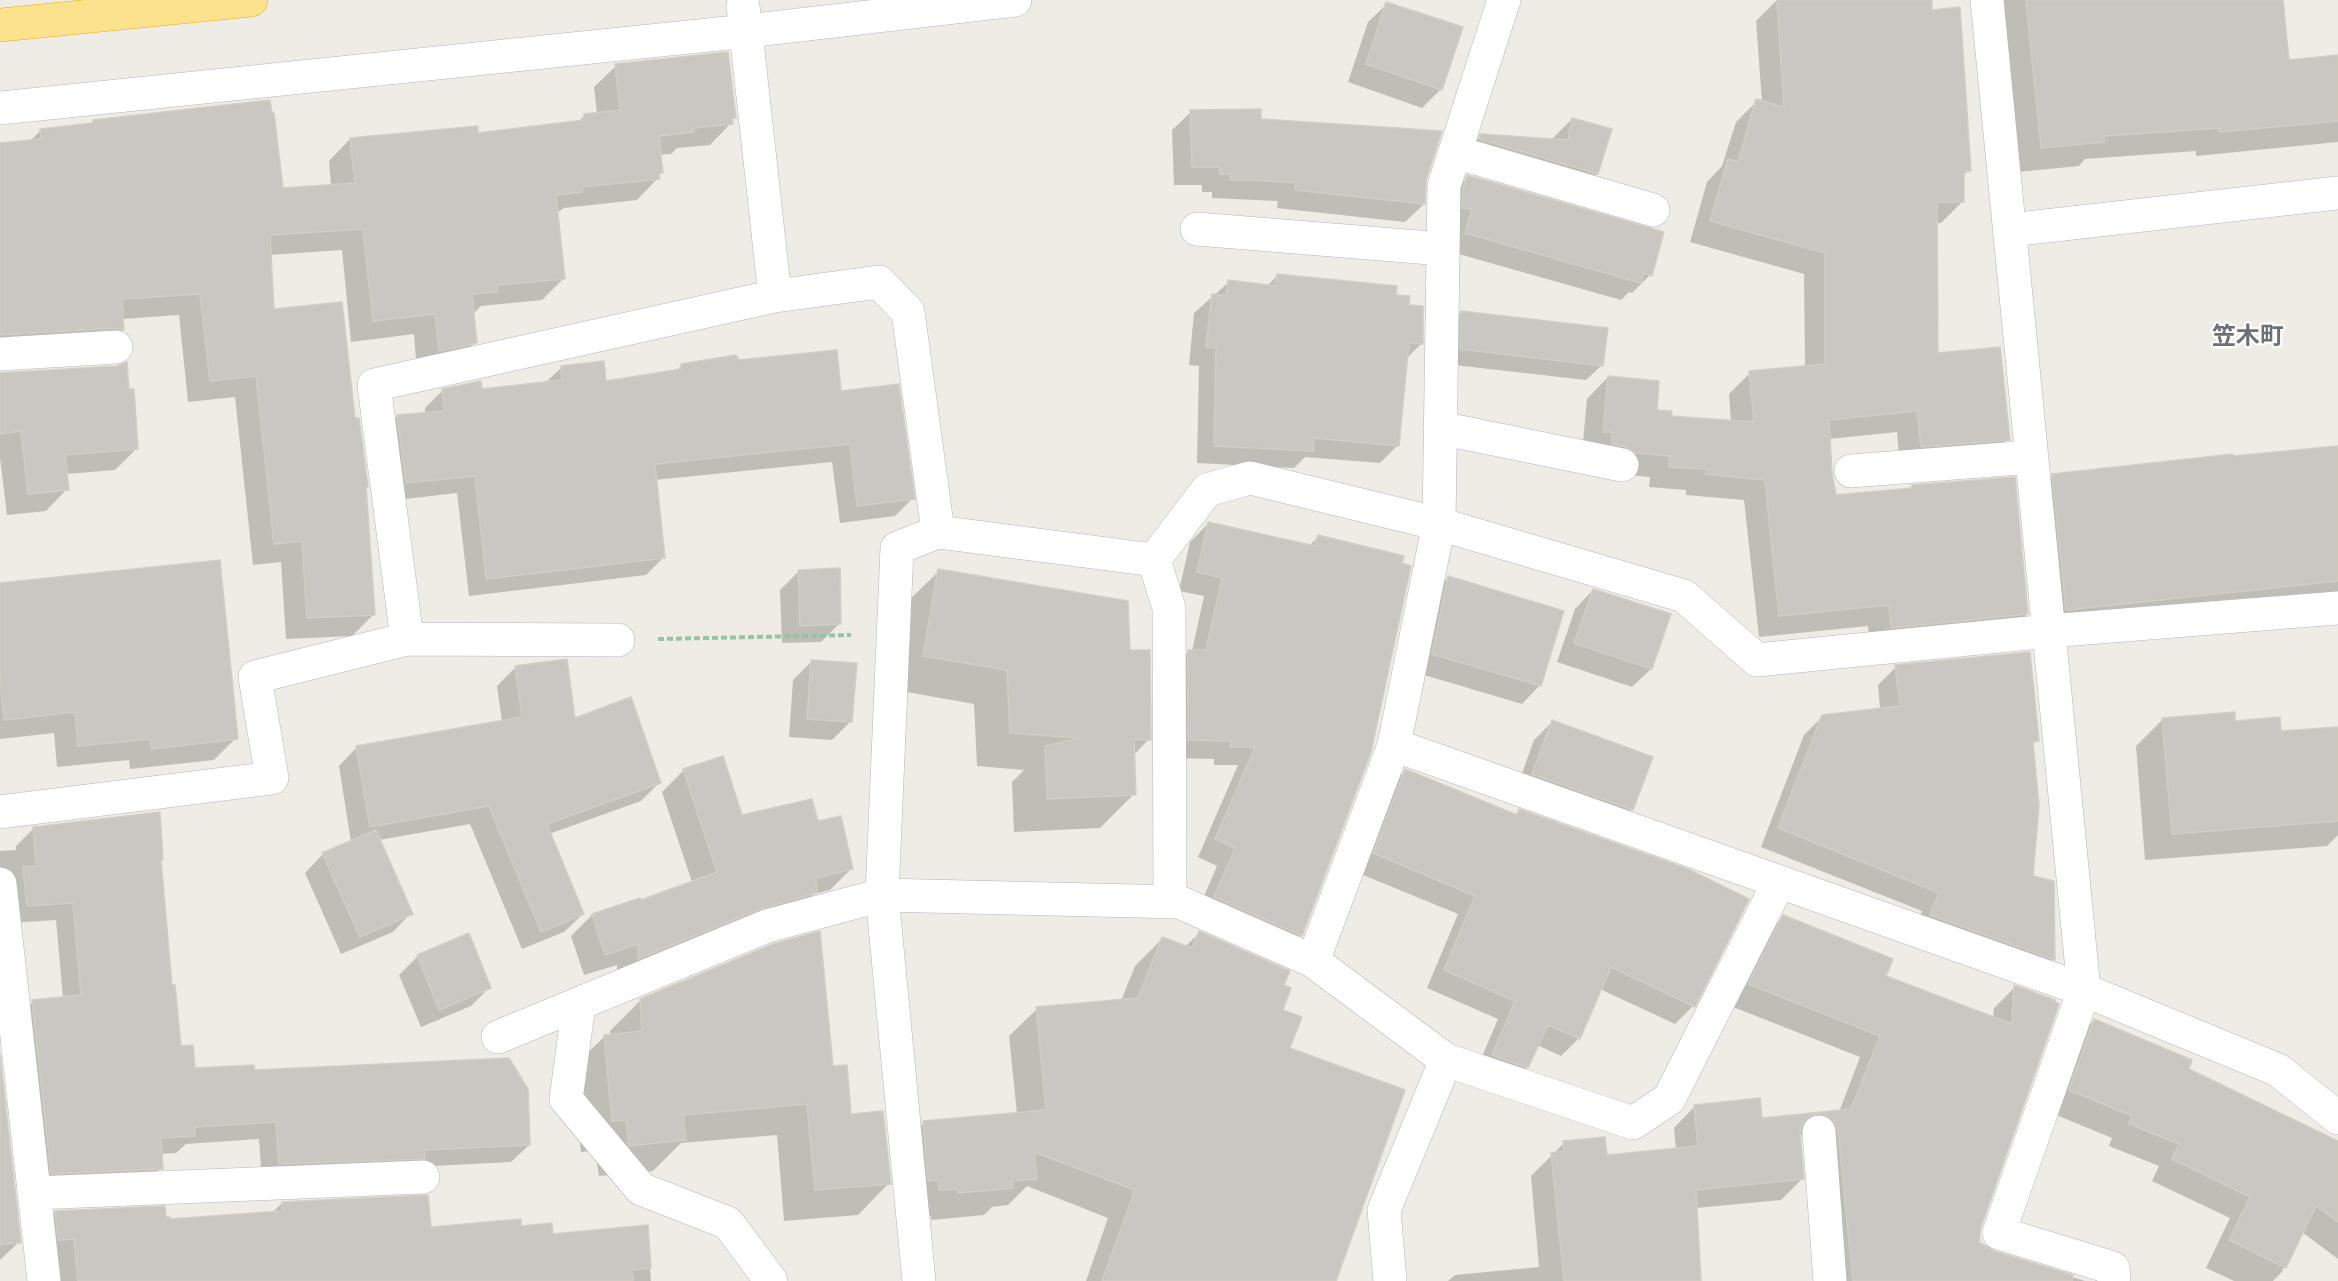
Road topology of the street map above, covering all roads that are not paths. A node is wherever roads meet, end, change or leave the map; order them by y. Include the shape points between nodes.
1 (250, 0) edge
2 (1015, 0) edge
3 (1503, 0) edge
4 (1987, 0) edge
5 (745, 19) junction
6 (0, 25) edge
7 (0, 108) edge
8 (1455, 152) junction
9 (2338, 193) edge
10 (1653, 210) dead end
11 (1197, 230) dead end
12 (2010, 230) junction
13 (1443, 249) junction
14 (775, 296) junction
15 (116, 347) dead end
16 (0, 354) edge
17 (1440, 428) junction
18 (2031, 457) junction
19 (1622, 465) dead end
20 (1851, 471) dead end
21 (1438, 524) junction
22 (938, 532) junction
23 (1154, 560) junction
24 (2338, 608) edge
25 (2049, 631) junction
26 (407, 639) junction
27 (618, 640) road end
28 (1394, 745) junction
29 (0, 812) edge
30 (1779, 882) junction
31 (0, 884) edge
32 (882, 895) junction
33 (1170, 903) junction
34 (1313, 961) junction
35 (2084, 990) junction
36 (579, 1004) junction
37 (498, 1037) dead end
38 (1446, 1060) junction
39 (2338, 1118) edge
40 (1819, 1132) dead end
41 (423, 1177) dead end
42 (34, 1193) junction
43 (44, 1281) edge
44 (771, 1281) edge
45 (918, 1281) edge
46 (1390, 1281) edge
47 (1830, 1281) edge
48 (2114, 1281) edge

1 - 6 highway
2 - 5 street
3 - 8 street
4 - 12 street
5 - 7 street
5 - 14 street
8 - 10 street
8 - 13 street via 1444,186
9 - 12 street
11 - 13 street
12 - 18 street
13 - 17 street
14 - 22 street via 879,282 908,312
14 - 26 street via 374,385
15 - 16 street
17 - 19 street
17 - 21 street
18 - 20 street
18 - 25 street
21 - 23 street via 1250,478 1207,490
21 - 25 street via 1684,596 1757,660
21 - 28 street
22 - 23 street
22 - 32 street via 897,548
23 - 33 street via 1169,608
24 - 25 street
25 - 35 street
26 - 27 street
26 - 29 street via 255,676 272,778
28 - 30 street
28 - 34 street
30 - 35 street
30 - 38 street via 1669,1099 1633,1123
31 - 42 street
32 - 33 street
32 - 36 street via 767,926
32 - 45 street
33 - 34 street via 1179,903
34 - 38 street
35 - 39 street via 2278,1070
35 - 48 street via 1999,1233 2113,1268
36 - 37 street
36 - 44 street via 566,1099 641,1189 728,1223
38 - 46 street via 1384,1210
40 - 47 street
41 - 42 street
42 - 43 street

